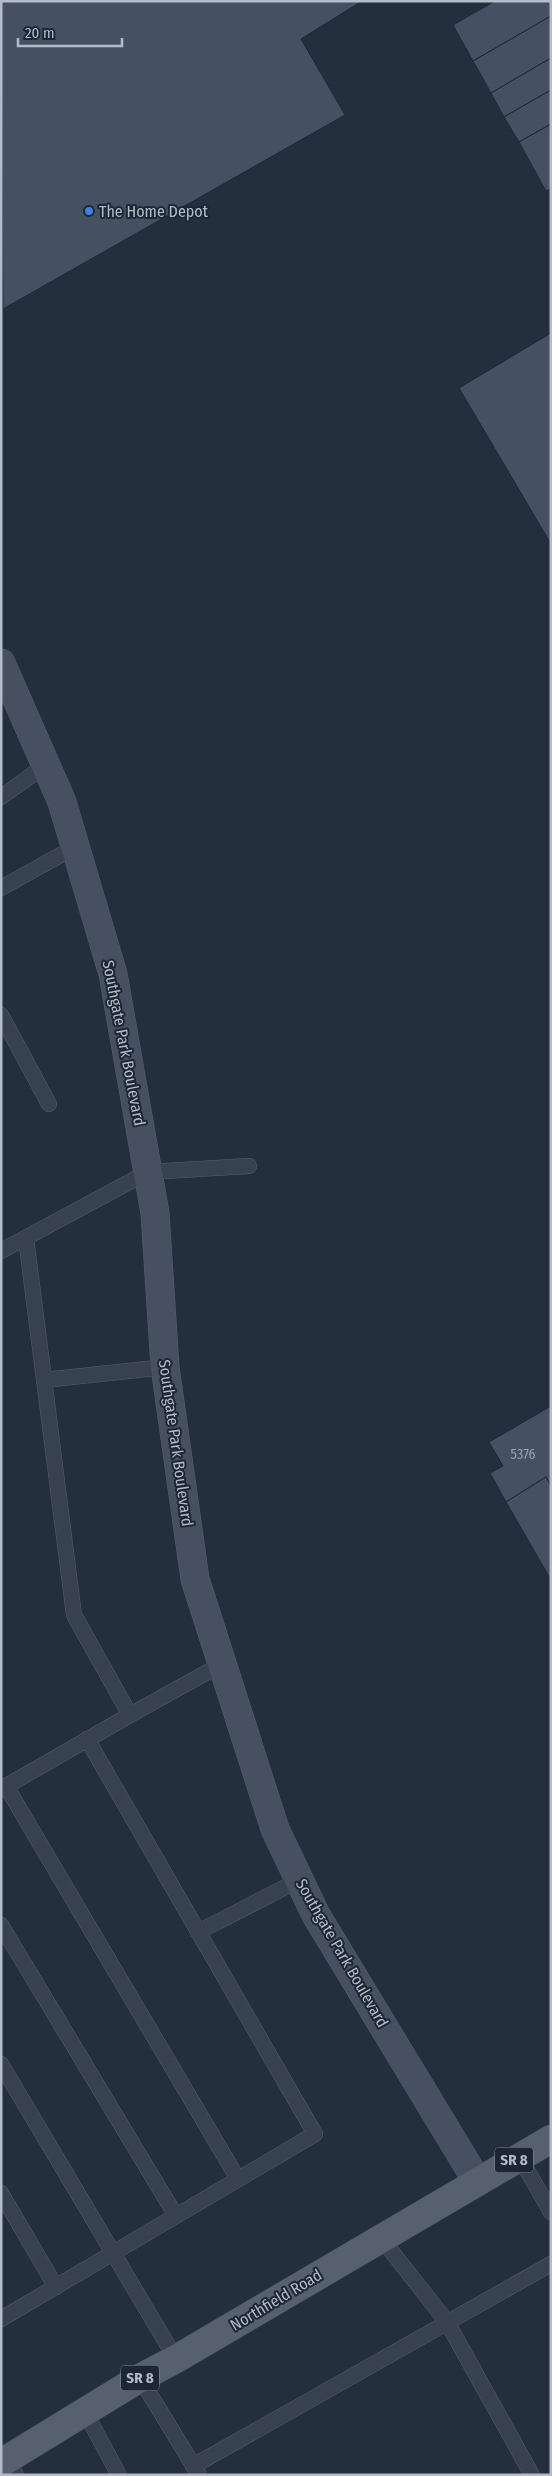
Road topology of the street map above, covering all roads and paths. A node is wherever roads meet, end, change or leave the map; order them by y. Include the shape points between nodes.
1 (1, 663) edge
2 (46, 765) junction
3 (1, 796) edge
4 (76, 847) junction
5 (1, 888) edge
6 (1, 1015) edge
7 (48, 1104) dead end
8 (249, 1166) dead end
9 (148, 1172) junction
10 (26, 1238) junction
11 (1, 1251) edge
12 (165, 1368) junction
13 (44, 1380) junction
14 (222, 1664) junction
15 (130, 1715) junction
16 (87, 1739) junction
17 (3, 1788) edge
18 (300, 1880) junction
19 (1, 1925) edge
20 (198, 1932) junction
21 (1, 2064) edge
22 (551, 2139) edge
23 (520, 2156) junction
24 (238, 2180) junction
25 (477, 2181) junction
26 (1, 2193) edge
27 (551, 2212) edge
28 (176, 2216) junction
29 (381, 2238) junction
30 (114, 2253) junction
31 (551, 2264) edge
32 (56, 2287) junction
33 (1, 2319) edge
34 (447, 2322) junction
35 (176, 2359) junction
36 (140, 2378) junction
37 (85, 2412) junction
38 (8, 2466) edge
39 (196, 2470) edge
40 (119, 2475) edge
41 (532, 2475) edge

1 - 2 street, Southgate Park Boulevard
2 - 3 lane
2 - 4 street, Southgate Park Boulevard
4 - 5 lane
4 - 9 street, Southgate Park Boulevard via 113,974
6 - 7 lane
8 - 9 lane
9 - 10 lane
9 - 12 street, Southgate Park Boulevard via 155,1213
10 - 11 lane
10 - 13 lane
12 - 13 lane
12 - 14 street, Southgate Park Boulevard via 195,1579
13 - 15 lane via 74,1615
14 - 15 lane
14 - 18 street, Southgate Park Boulevard via 275,1829
15 - 16 lane
16 - 17 lane
16 - 20 lane
17 - 24 lane
18 - 20 lane
18 - 25 street, Southgate Park Boulevard via 316,1915
19 - 28 lane
20 - 24 lane via 315,2134
21 - 30 lane
22 - 23 main road, Northfield Road / SR 8
23 - 25 main road, Northfield Road / SR 8
23 - 27 lane
24 - 28 lane
25 - 29 main road, Northfield Road / SR 8
26 - 32 lane
28 - 30 lane
29 - 34 lane
29 - 35 main road, Northfield Road / SR 8
30 - 32 lane
30 - 35 lane
31 - 34 lane
32 - 33 lane
34 - 39 lane
34 - 41 lane
35 - 36 main road, Northfield Road / SR 8
36 - 37 main road, Northfield Road / SR 8
36 - 39 lane
37 - 38 main road, Northfield Road / SR 8
37 - 40 lane

